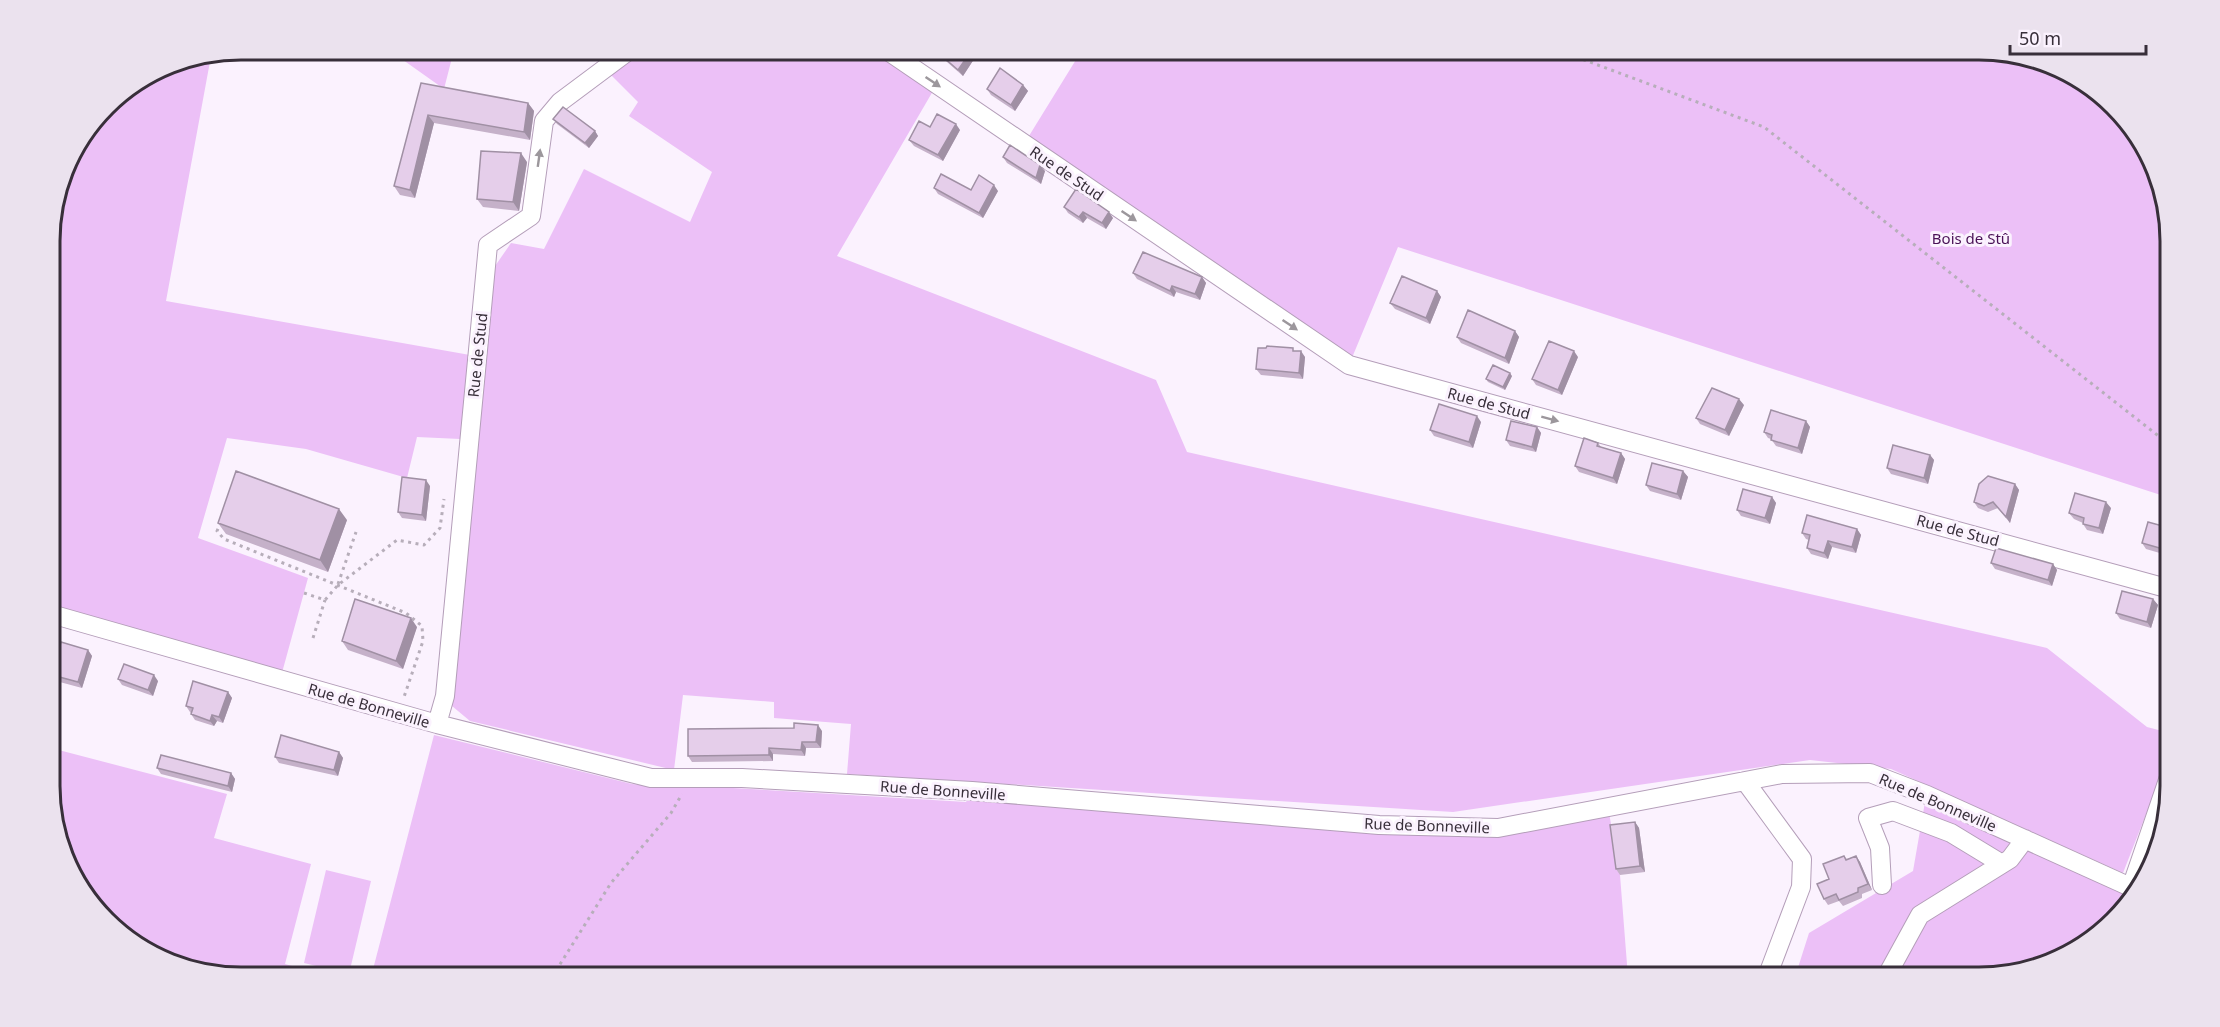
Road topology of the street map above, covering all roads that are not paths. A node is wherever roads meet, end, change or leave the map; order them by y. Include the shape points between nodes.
1 (617, 60) edge
2 (900, 60) edge
3 (2160, 586) edge
4 (60, 617) edge
5 (437, 724) junction
6 (1744, 781) junction
7 (2158, 812) edge
8 (2025, 839) junction
9 (2142, 863) edge
10 (2002, 864) junction
11 (1882, 885) dead end
12 (2129, 887) edge
13 (1771, 967) edge
14 (1891, 967) edge

5 -> 1 street, Rue de Stud via 445,696 488,245 531,216 544,121 560,102
2 -> 3 street, Rue de Stud via 1349,365
4 - 5 street, Rue de Bonneville
5 - 6 street, Rue de Bonneville via 651,778 742,778 972,791 1378,825 1498,828
6 - 8 street, Rue de Bonneville via 1782,774 1870,773
6 - 13 street via 1802,860 1801,887
7 - 9 street
8 - 10 street
8 - 12 street, Rue de Bonneville
10 - 11 street via 1951,833 1893,811 1868,818 1880,848
10 - 14 street via 1920,915

